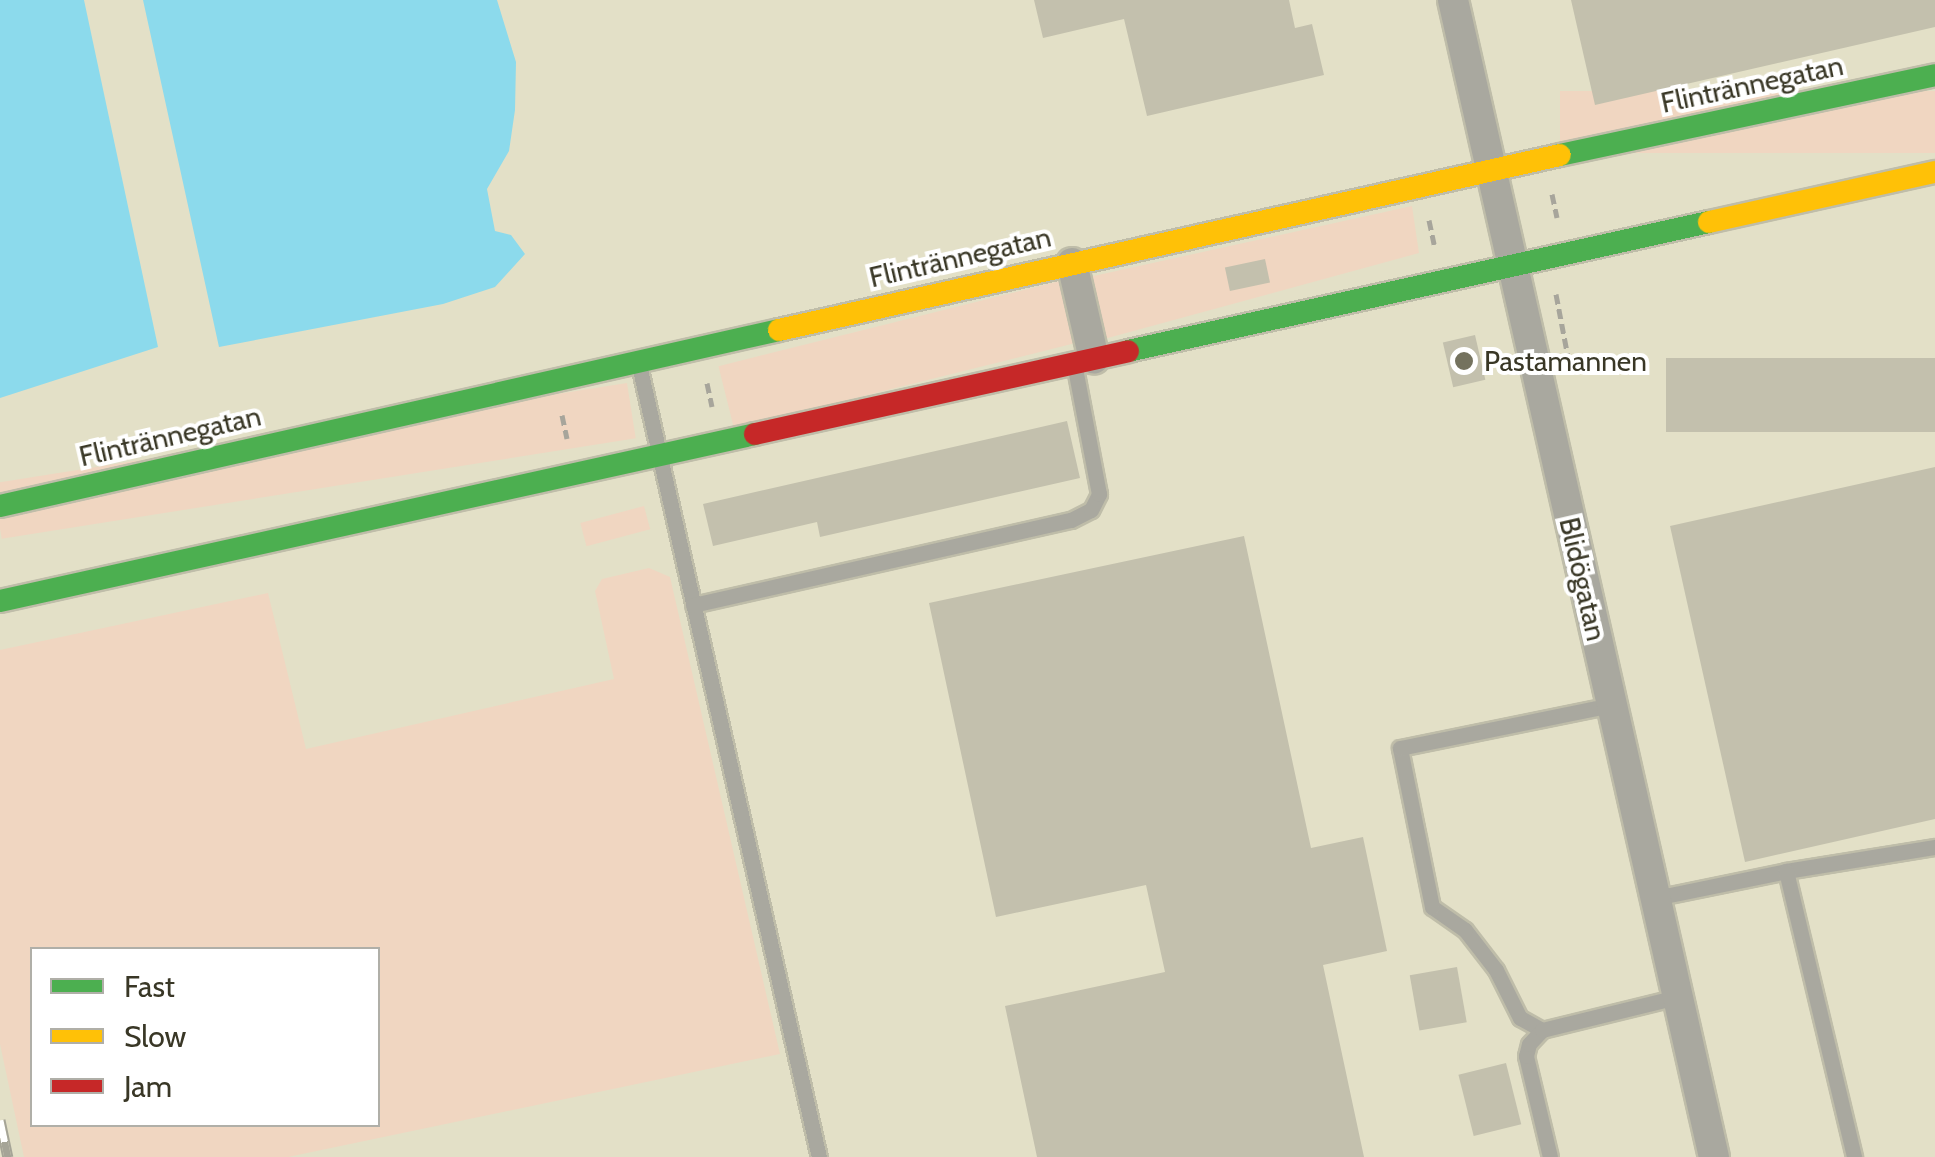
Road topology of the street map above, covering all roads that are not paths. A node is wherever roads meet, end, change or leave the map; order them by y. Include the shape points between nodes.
1 (1453, 0) edge
2 (1935, 75) edge
3 (1489, 172) junction
4 (1935, 172) edge
5 (1072, 263) junction
6 (1509, 264) junction
7 (638, 361) junction
8 (1084, 361) junction
9 (659, 456) junction
10 (0, 506) edge
11 (0, 601) edge
12 (693, 605) junction
13 (1611, 704) junction
14 (1935, 846) edge
15 (1786, 871) junction
16 (1655, 898) junction
17 (1677, 997) junction
18 (1542, 1030) junction
19 (819, 1157) edge
20 (1550, 1157) edge
21 (1714, 1157) edge
22 (1854, 1157) edge

1 - 3 street, Blidögatan
2 - 3 street, Flintrännegatan
3 - 5 street, Flintrännegatan
3 - 6 street, Blidögatan
4 - 6 street
5 - 7 street, Flintrännegatan
5 - 8 street
6 - 8 street
6 - 13 street, Blidögatan
7 - 9 lane
7 - 10 street, Flintrännegatan
8 - 9 street
8 - 12 lane via 1099,494 1091,510
9 - 11 street
9 - 12 lane
12 - 19 lane
13 - 16 street, Blidögatan
13 - 18 lane via 1400,748 1432,907 1465,930 1496,970 1520,1018
14 - 15 lane
15 - 16 lane
15 - 22 lane
16 - 17 street, Blidögatan
17 - 18 lane
17 - 21 street, Blidögatan
18 - 20 lane via 1526,1056

